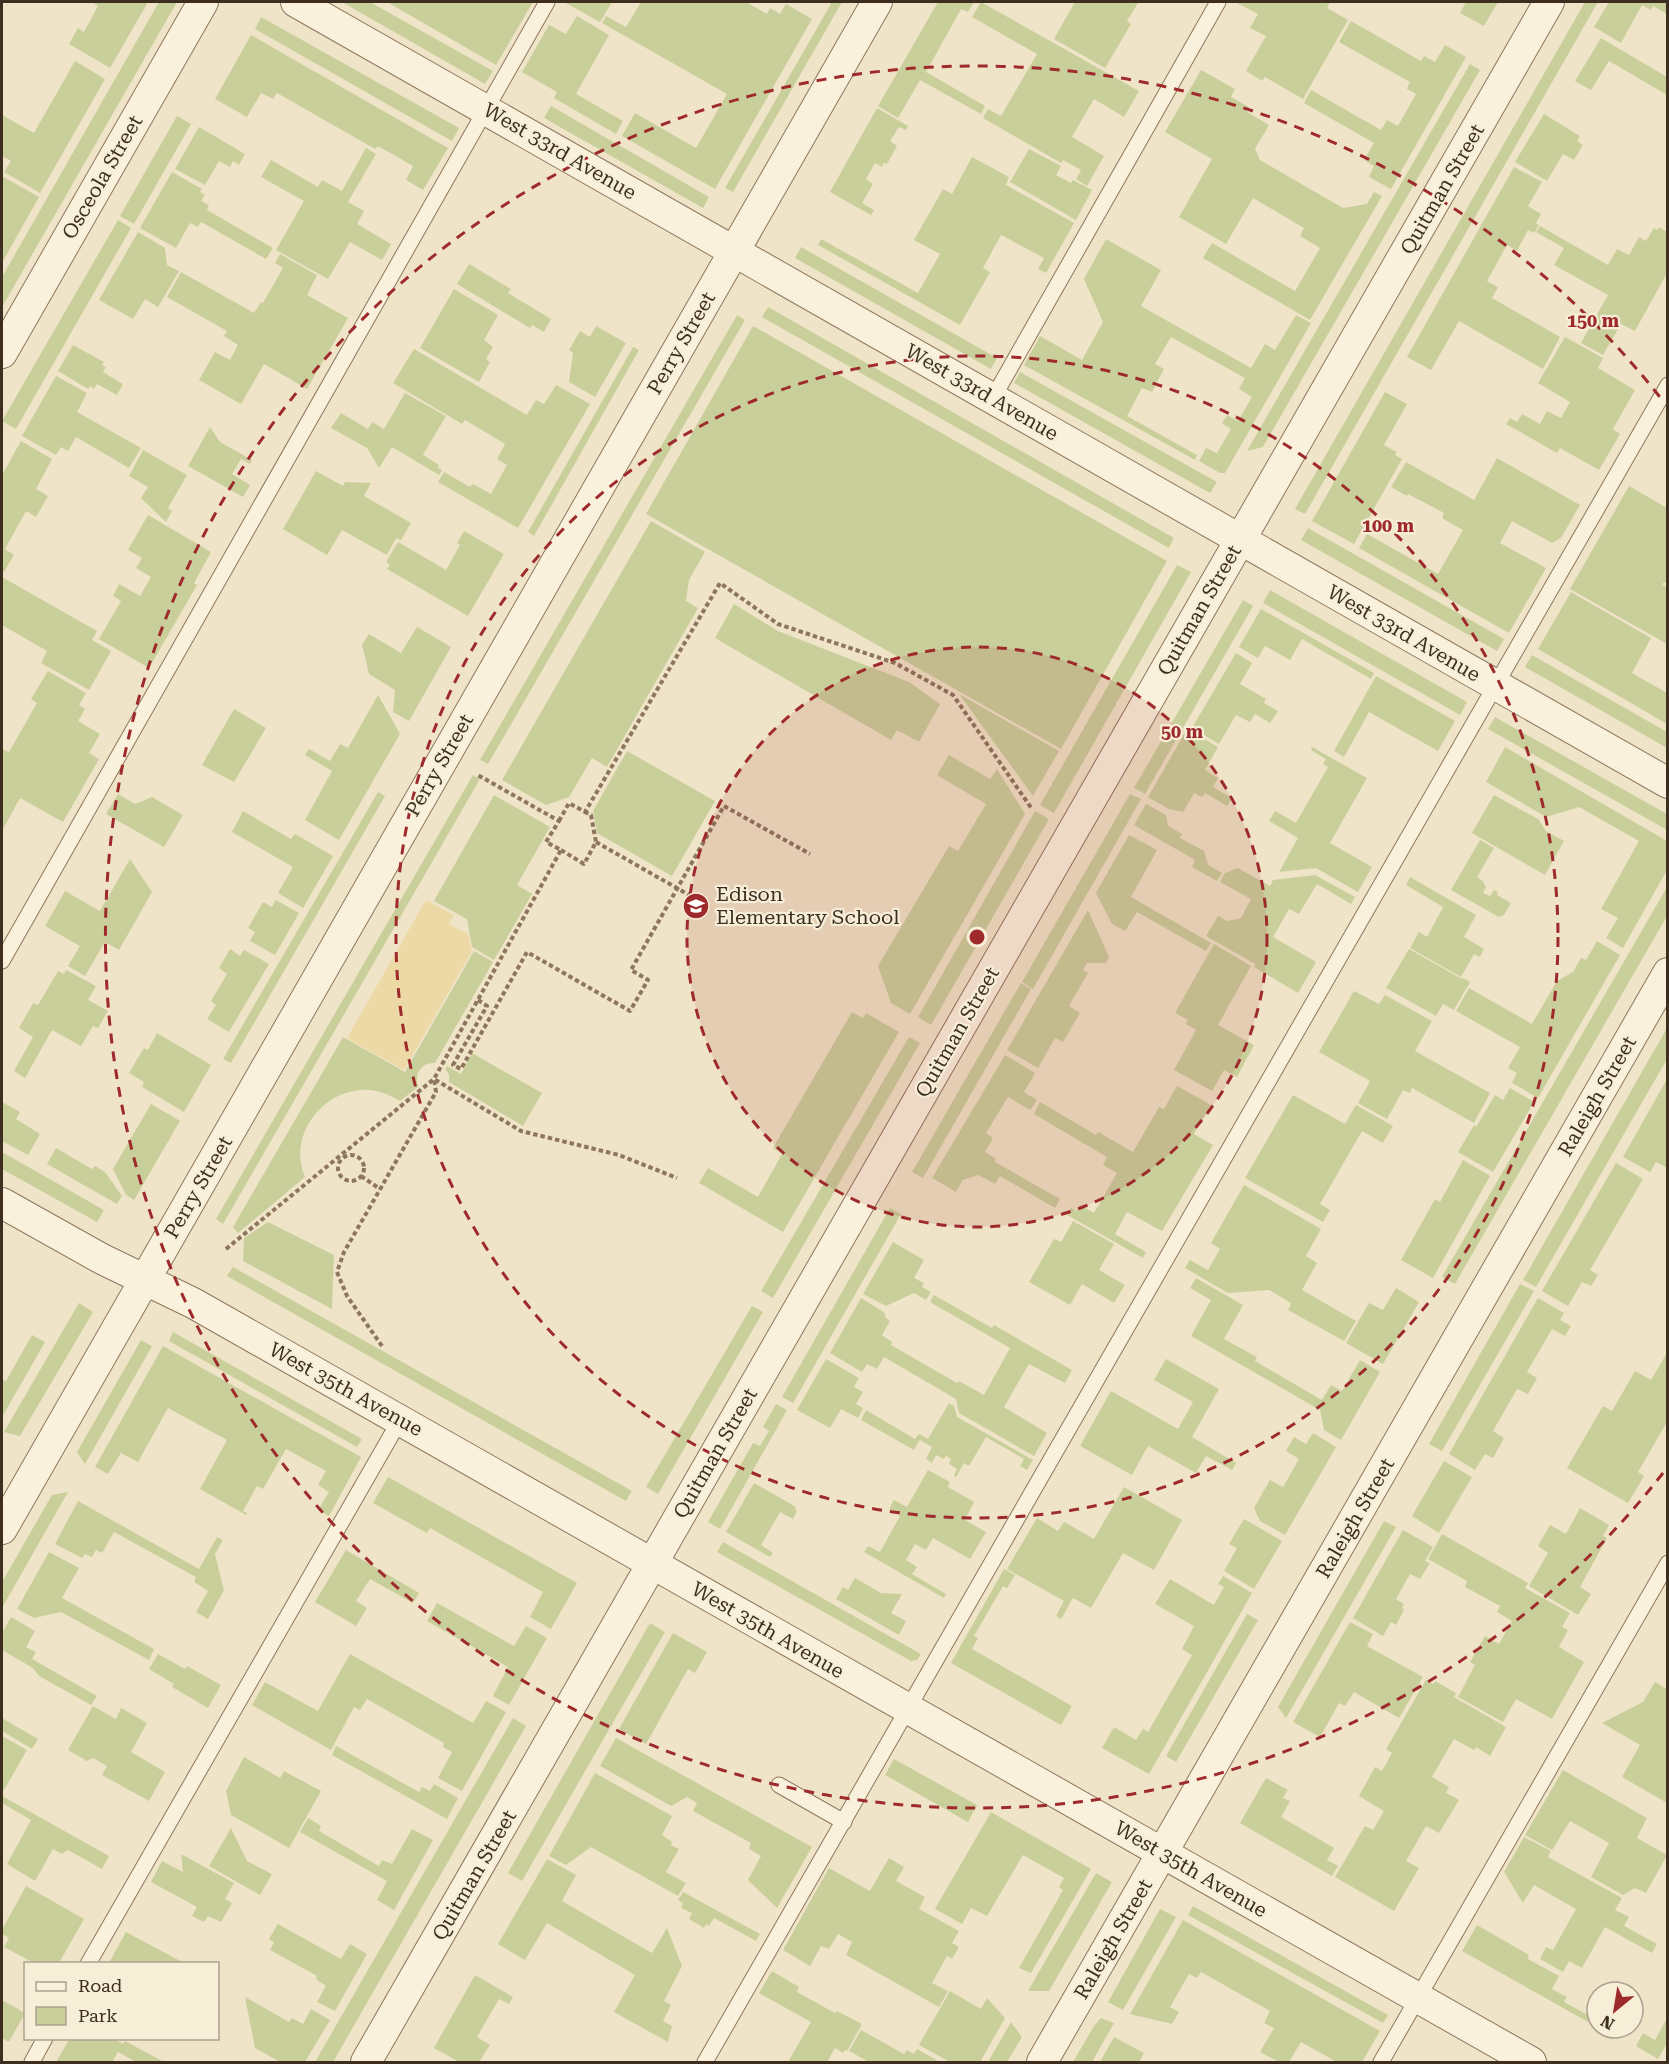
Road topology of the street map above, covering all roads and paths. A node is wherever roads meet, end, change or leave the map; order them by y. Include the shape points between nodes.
1 (203, 2) edge
2 (296, 2) edge
3 (547, 2) edge
4 (877, 2) edge
5 (1218, 2) edge
6 (1549, 2) edge
7 (486, 109) junction
8 (734, 250) junction
9 (2, 353) edge
10 (1668, 385) edge
11 (993, 398) junction
12 (1240, 539) junction
13 (1496, 685) junction
14 (484, 778) dead end
15 (1668, 783) edge
16 (1032, 809) dead end
17 (585, 812) junction
18 (559, 821) junction
19 (596, 842) junction
20 (561, 850) junction
21 (810, 854) dead end
22 (677, 888) junction
23 (689, 895) dead end
24 (2, 961) edge
25 (1668, 973) edge
26 (478, 1000) junction
27 (434, 1079) junction
28 (340, 1157) junction
29 (361, 1176) junction
30 (677, 1178) dead end
31 (380, 1189) junction
32 (2, 1203) edge
33 (226, 1249) dead end
34 (144, 1279) junction
35 (382, 1346) dead end
36 (400, 1420) junction
37 (2, 1529) edge
38 (1668, 1563) edge
39 (652, 1564) junction
40 (908, 1709) junction
41 (779, 1785) dead end
42 (844, 1822) junction
43 (1162, 1853) junction
44 (89, 1962) edge
45 (1418, 1998) junction
46 (44, 2040) edge
47 (32, 2062) edge
48 (366, 2062) edge
49 (705, 2062) edge
50 (1042, 2062) edge
51 (1380, 2062) edge
52 (1531, 2062) edge

1 - 9 street, Osceola Street
2 - 7 street, West 33rd Avenue
3 - 7 lane
4 - 8 street, Perry Street
5 - 11 lane
6 - 12 street, Quitman Street
7 - 8 street, West 33rd Avenue
7 - 24 lane
8 - 11 street, West 33rd Avenue
8 - 34 street, Perry Street
10 - 13 lane
11 - 12 street, West 33rd Avenue
12 - 13 street, West 33rd Avenue
12 - 39 street, Quitman Street
13 - 15 street, West 33rd Avenue
13 - 40 lane
14 - 18 path
16 - 17 path via 952,695 895,663 778,624 720,583
17 - 18 path via 569,803
17 - 19 path via 591,815
18 - 20 path via 546,842
19 - 20 path via 584,864
19 - 22 path
20 - 26 path
21 - 22 path via 724,806
22 - 23 path
22 - 26 path via 630,970 648,980 630,1011 527,952 460,1069 453,1065 487,1006
25 - 43 street, Raleigh Street
26 - 27 path
27 - 28 path
27 - 30 path via 521,1131 619,1155
27 - 31 path via 436,1092
28 - 29 path via 361,1159
28 - 29 path via 338,1166 343,1178 351,1181
28 - 33 path
29 - 31 path
31 - 35 path via 344,1251 338,1272 347,1296
32 - 34 street, West 35th Avenue
34 - 36 street, West 35th Avenue
34 - 37 street, Perry Street
36 - 39 street, West 35th Avenue
36 - 44 lane
38 - 45 lane
39 - 40 street, West 35th Avenue
39 - 48 street, Quitman Street
40 - 42 lane
40 - 43 street, West 35th Avenue
41 - 42 lane
42 - 49 lane
43 - 45 street, West 35th Avenue
43 - 50 street, Raleigh Street
45 - 51 lane
45 - 52 street, West 35th Avenue
46 - 47 lane

